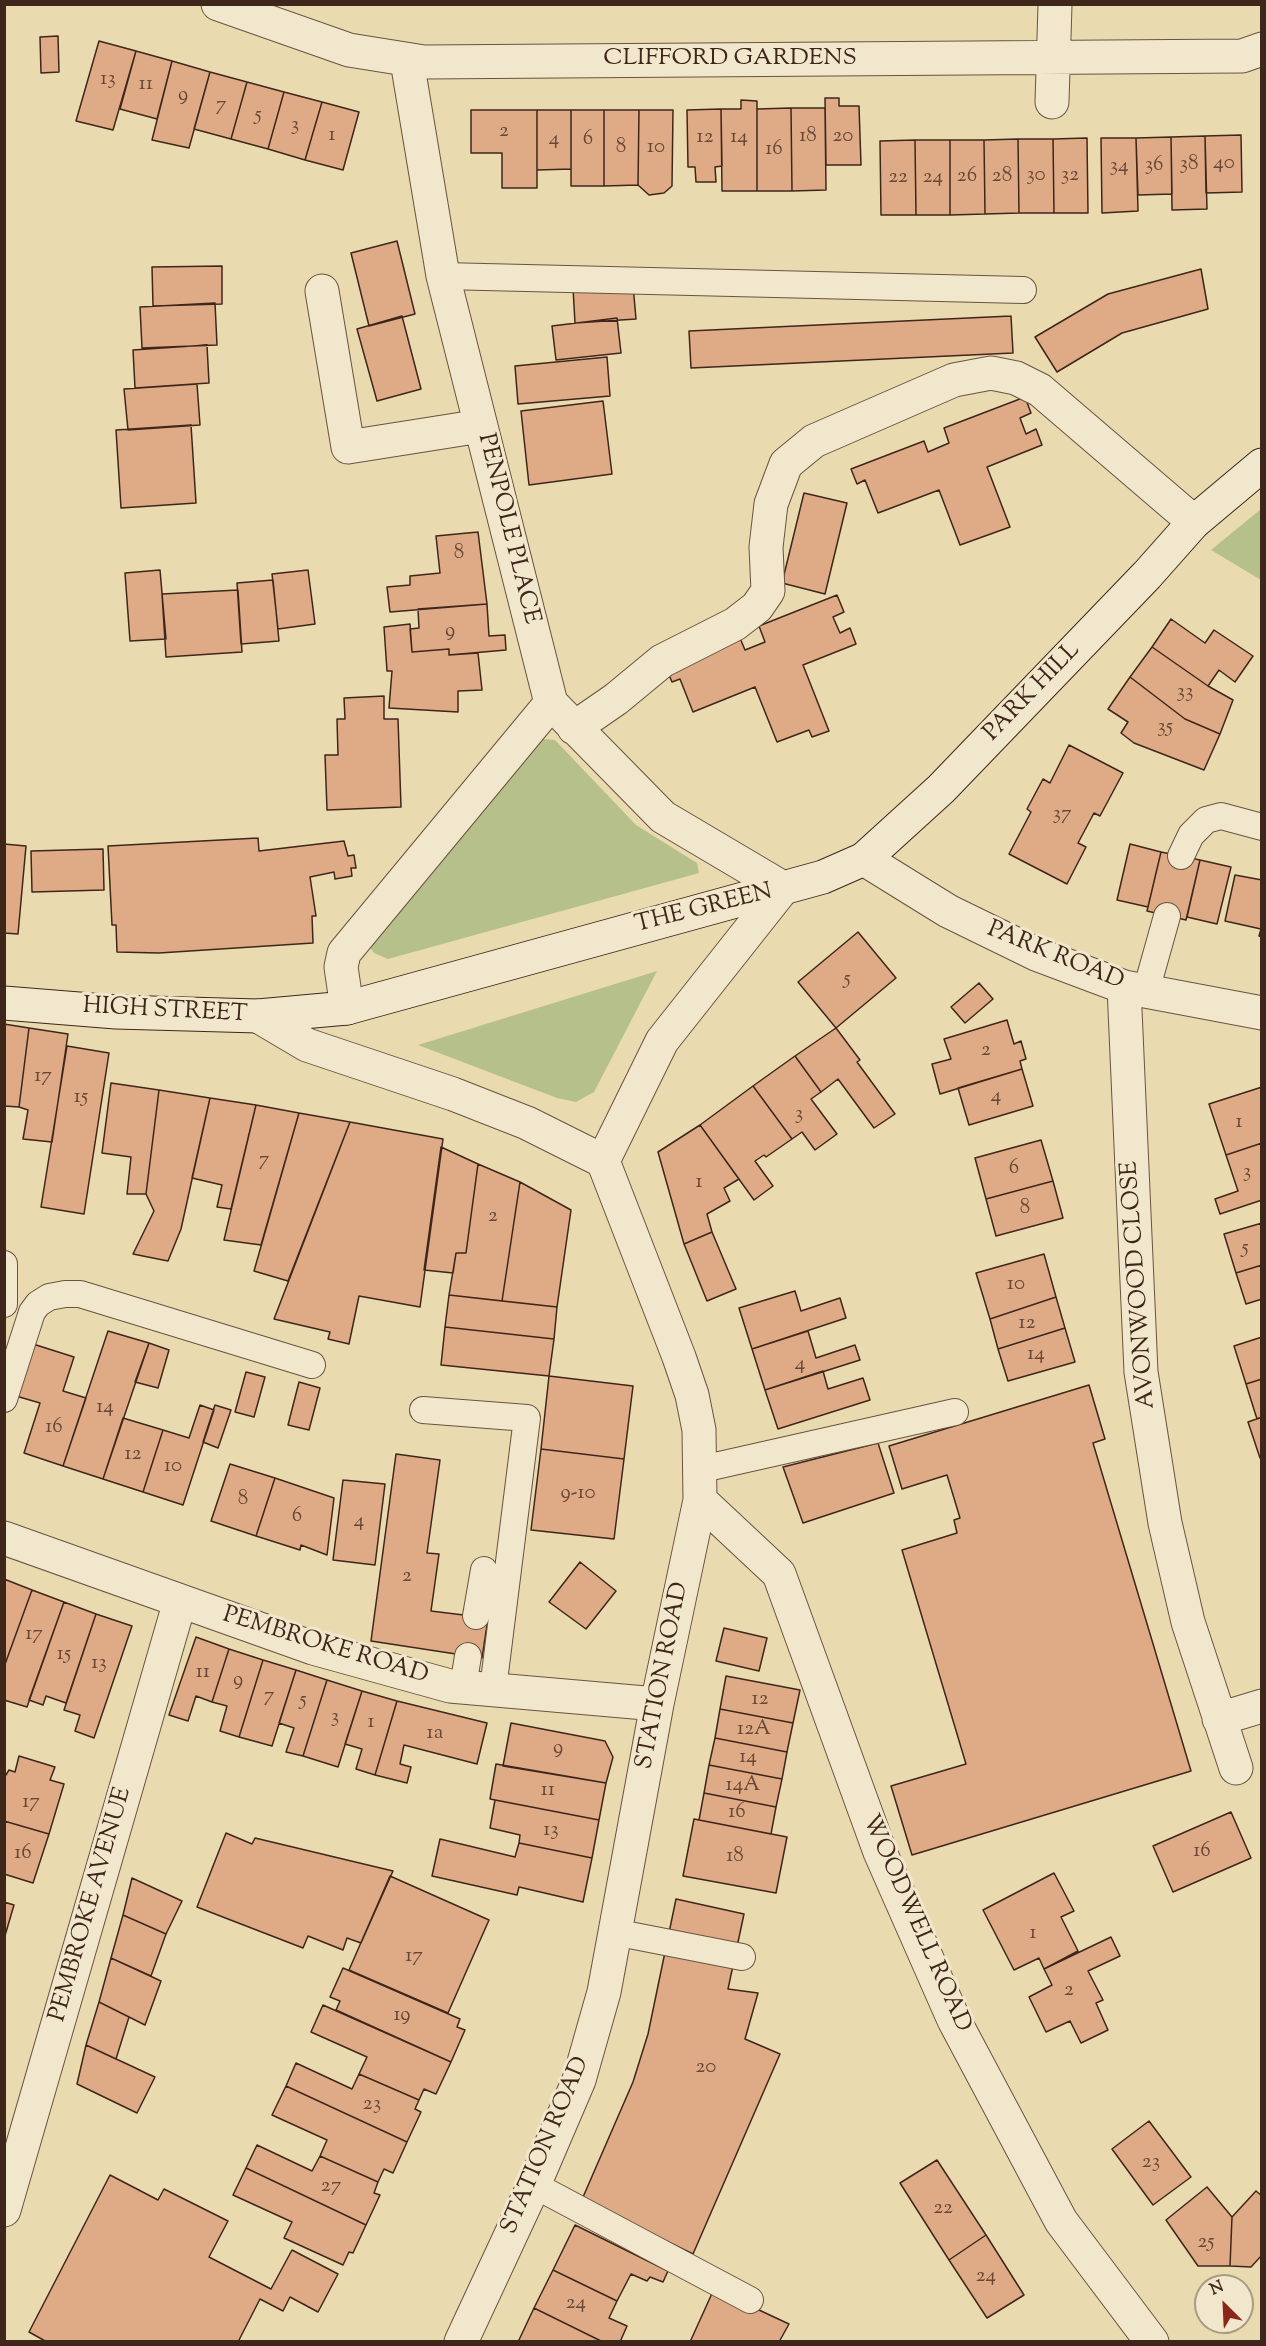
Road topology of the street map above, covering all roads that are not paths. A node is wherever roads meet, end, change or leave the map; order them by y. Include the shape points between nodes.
1 (218, 4) edge
2 (1055, 5) edge
3 (1262, 49) edge
4 (1053, 57) junction
5 (407, 61) junction
6 (1052, 102) dead end
7 (443, 276) junction
8 (1023, 290) dead end
9 (322, 291) dead end
10 (481, 426) junction
11 (1262, 465) edge
12 (1194, 522) junction
13 (551, 704) junction
14 (574, 728) junction
15 (1262, 827) edge
16 (1181, 856) dead end
17 (864, 859) junction
18 (783, 888) junction
19 (1167, 916) dead end
20 (1135, 989) junction
21 (4, 1003) edge
22 (347, 1008) junction
23 (1262, 1013) edge
24 (258, 1016) junction
25 (603, 1161) junction
26 (4, 1264) edge
27 (4, 1304) edge
28 (312, 1365) dead end
29 (4, 1399) edge
30 (423, 1410) dead end
31 (955, 1412) dead end
32 (701, 1484) junction
33 (4, 1538) edge
34 (484, 1570) dead end
35 (180, 1601) junction
36 (476, 1617) dead end
37 (468, 1656) dead end
38 (478, 1688) junction
39 (657, 1704) junction
40 (1262, 1706) edge
41 (1219, 1719) junction
42 (1236, 1768) dead end
43 (614, 1932) junction
44 (742, 1957) dead end
45 (534, 2185) junction
46 (4, 2210) edge
47 (750, 2300) dead end
48 (461, 2342) edge
49 (1152, 2342) edge

1 - 5 street, CLIFFORD GARDENS via 349,50
2 - 4 street
3 - 4 street, CLIFFORD GARDENS via 1242,56
4 - 5 street, CLIFFORD GARDENS
4 - 6 street
5 - 7 street, PENPOLE PLACE
7 - 8 lane
7 - 10 street, PENPOLE PLACE
9 - 10 street via 348,447
10 - 13 street, PENPOLE PLACE
11 - 12 street, PARK HILL
12 - 14 street via 1040,390 1016,378 992,373 954,380 814,441 786,464 771,504 766,547 768,591 757,607 735,624 662,661
12 - 17 street, PARK HILL via 941,789
13 - 14 street, PENPOLE PLACE
13 - 22 street via 344,953 341,967
14 - 18 street, PENPOLE PLACE via 663,817
15 - 16 lane via 1221,816 1206,820 1191,835
17 - 18 street, PARK HILL via 823,877
17 - 20 street, PARK ROAD via 957,916 1036,954
18 - 22 street, THE GREEN
18 - 25 street, THE GREEN via 662,1041
19 - 20 lane
20 - 23 street, PARK ROAD
20 - 41 street, AVONWOOD CLOSE via 1141,1372 1165,1523 1188,1622
21 - 24 street, HIGH STREET via 116,1012
22 - 24 street, THE GREEN
24 - 25 street, HIGH STREET via 306,1045 453,1094 527,1123
25 - 32 street, STATION ROAD via 692,1395 699,1430
26 - 27 lane
28 - 29 lane via 80,1294 65,1294 49,1297 32,1312
30 - 38 lane via 527,1418
31 - 32 lane
32 - 39 street, STATION ROAD
32 - 49 street, WOODWELL ROAD via 779,1574 880,1852 954,2020 1061,2221
33 - 35 street, PEMBROKE ROAD
34 - 36 lane
35 - 38 street, PEMBROKE ROAD via 313,1648 450,1686
35 - 46 street, PEMBROKE AVENUE
37 - 38 lane
38 - 39 street, PEMBROKE ROAD
39 - 43 street, STATION ROAD
40 - 41 street
41 - 42 street, AVONWOOD CLOSE
43 - 44 lane
43 - 45 street, STATION ROAD via 603,1992 579,2080
45 - 47 lane
45 - 48 street, STATION ROAD

